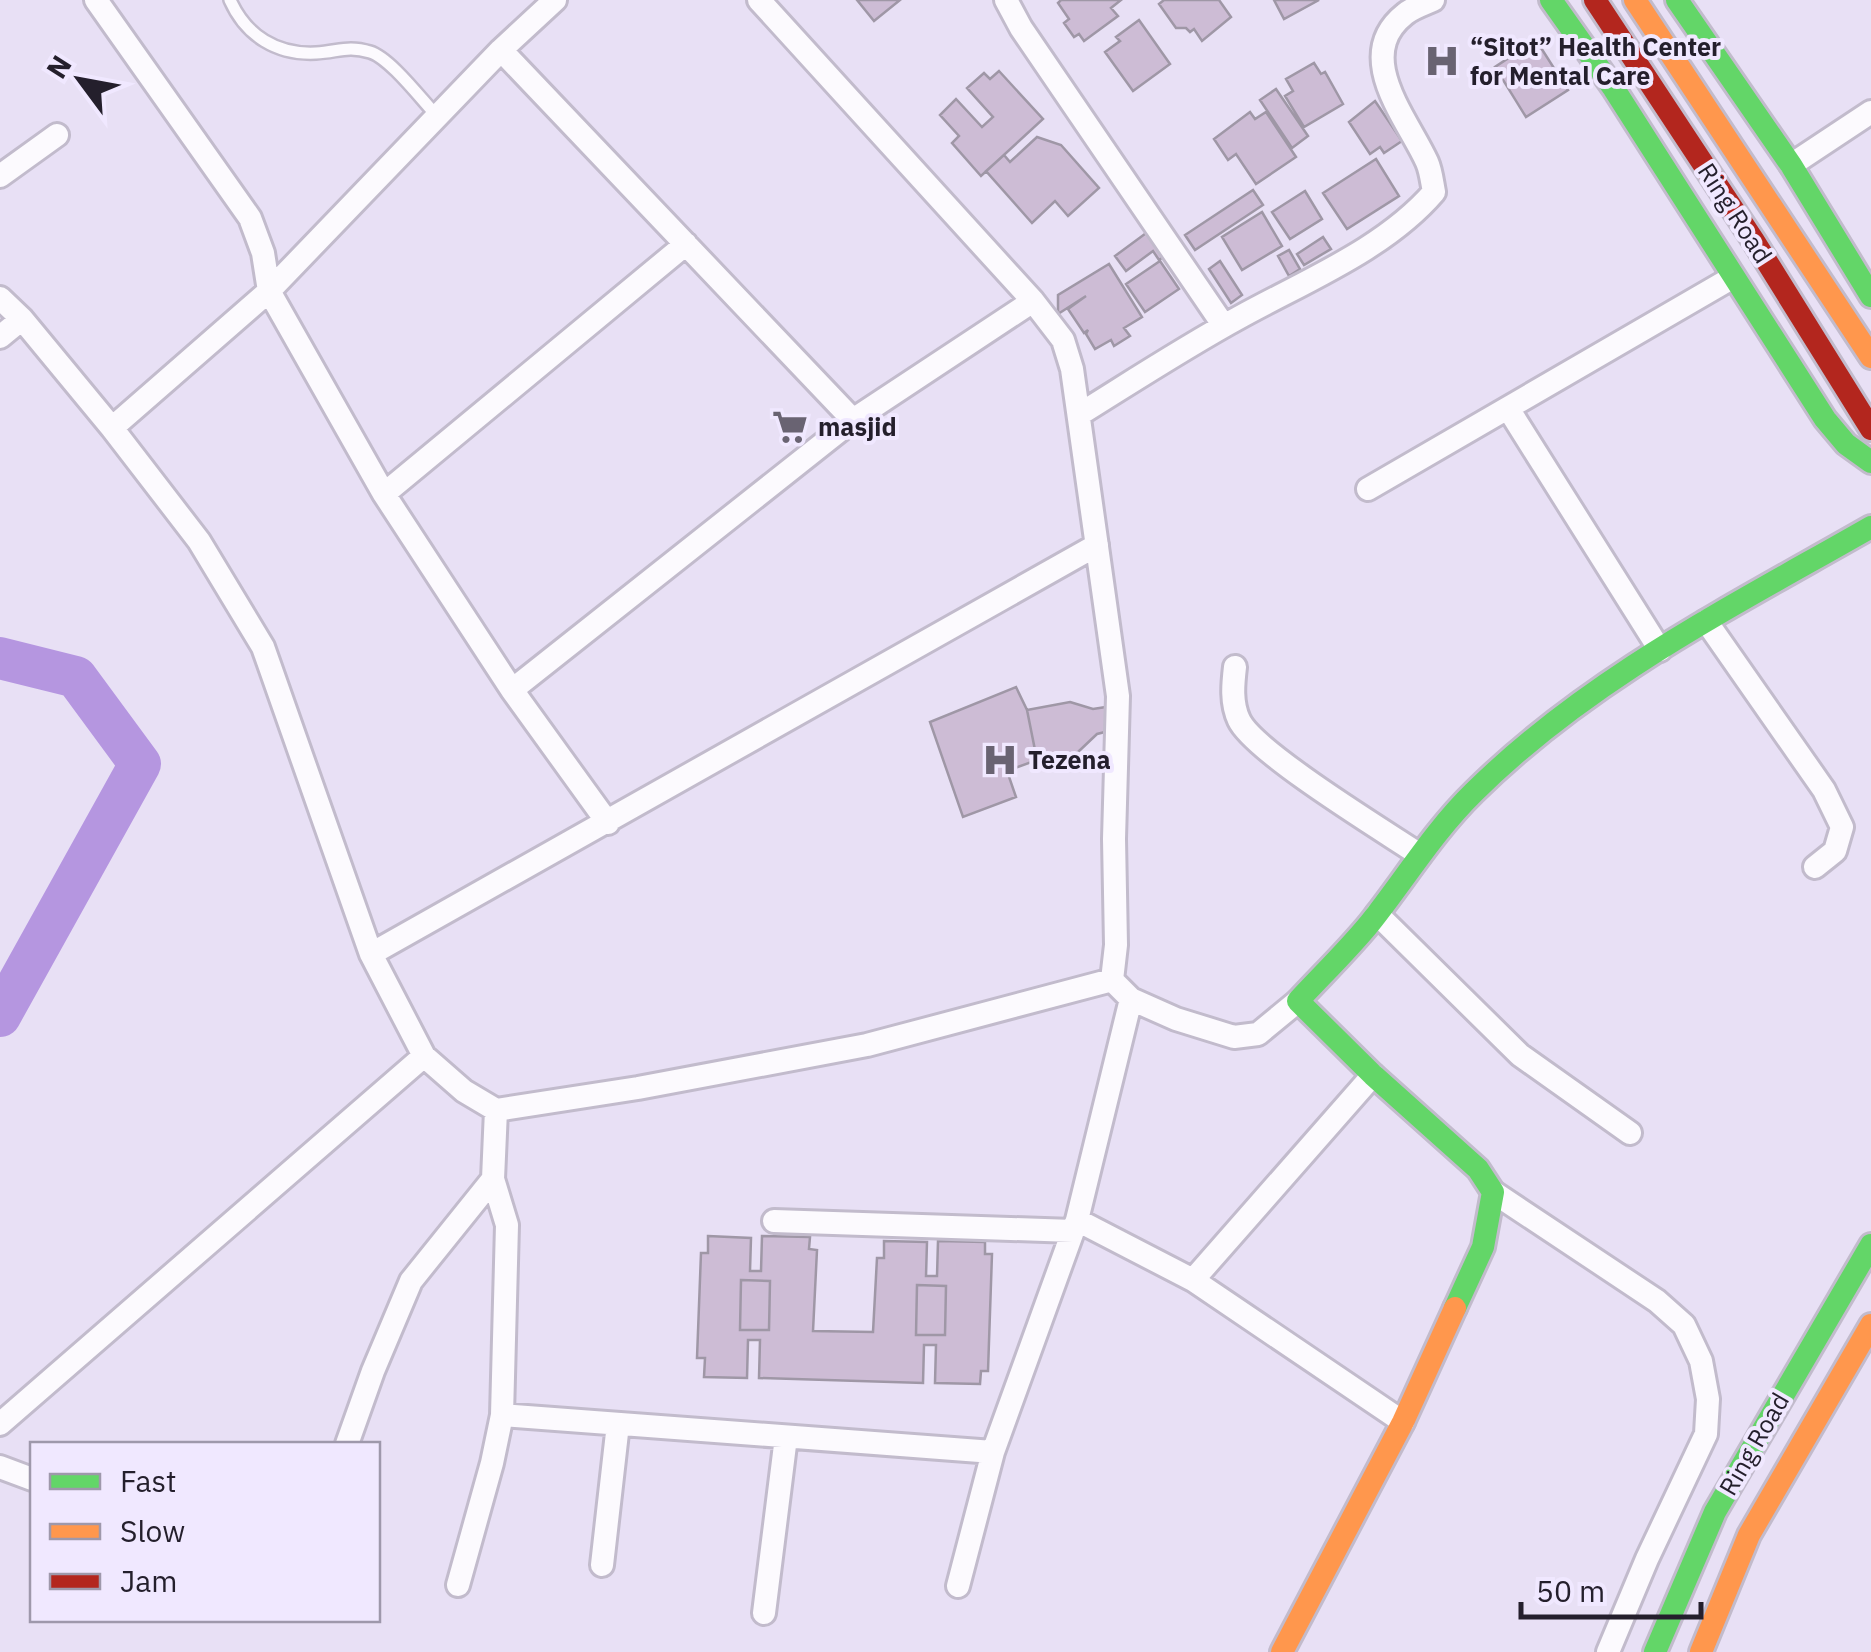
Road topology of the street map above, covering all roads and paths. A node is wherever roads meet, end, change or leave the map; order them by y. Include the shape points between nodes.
1 (96, 0) edge
2 (230, 0) edge
3 (555, 0) edge
4 (760, 0) edge
5 (1006, 0) edge
6 (1433, 0) edge
7 (1551, 0) edge
8 (1594, 0) edge
9 (1635, 0) edge
10 (1677, 0) edge
11 (501, 50) junction
12 (1871, 112) edge
13 (437, 116) junction
14 (56, 135) dead end
15 (1791, 164) junction
16 (0, 176) edge
17 (686, 244) junction
18 (1730, 279) junction
19 (269, 291) junction
20 (1871, 296) edge
21 (0, 298) edge
22 (1033, 301) junction
23 (22, 319) junction
24 (1224, 326) junction
25 (0, 337) edge
26 (1871, 357) edge
27 (1509, 410) junction
28 (1080, 414) junction
29 (852, 420) junction
30 (112, 428) junction
31 (1871, 429) edge
32 (1871, 462) edge
33 (1368, 490) dead end
34 (384, 494) junction
35 (1871, 527) edge
36 (1096, 545) junction
37 (1706, 621) junction
38 (1660, 650) junction
39 (1234, 666) dead end
40 (512, 690) junction
41 (608, 823) junction
42 (1420, 855) junction
43 (1815, 867) dead end
44 (1377, 914) junction
45 (370, 954) junction
46 (1112, 980) junction
47 (1131, 998) junction
48 (1298, 1001) junction
49 (424, 1056) junction
50 (1373, 1075) junction
51 (496, 1110) junction
52 (1630, 1133) dead end
53 (492, 1178) junction
54 (1493, 1192) junction
55 (774, 1221) dead end
56 (1075, 1226) junction
57 (1871, 1245) edge
58 (1193, 1280) junction
59 (1871, 1326) edge
60 (502, 1415) junction
61 (1403, 1422) junction
62 (0, 1424) edge
63 (618, 1424) junction
64 (786, 1438) junction
65 (348, 1442) edge
66 (993, 1452) junction
67 (0, 1467) edge
68 (30, 1478) edge
69 (602, 1564) dead end
70 (458, 1585) dead end
71 (958, 1586) dead end
72 (764, 1613) dead end
73 (1282, 1652) edge
74 (1608, 1652) edge
75 (1655, 1652) edge
76 (1701, 1652) edge

1 - 19 street via 250,218
2 - 13 lane via 263,42 286,52 347,47 374,53
3 - 11 street
4 - 22 street
5 - 24 street
6 - 24 street via 1404,14 1385,38 1381,63 1434,192 1374,243
7 - 18 main road
8 - 31 main road, Ring Road
9 - 26 main road, Ring Road
10 - 15 main road
11 - 13 street
11 - 17 street
12 - 15 street
13 - 19 street
14 - 16 street
15 - 20 main road
17 - 29 street
17 - 34 street
18 - 27 street
18 - 32 main road via 1853,454
19 - 30 street
19 - 34 street
21 - 23 street
22 - 28 street via 1063,340
22 - 29 street
23 - 25 street
23 - 30 street
24 - 28 street
27 - 33 street
27 - 38 street
28 - 36 street
29 - 40 street
30 - 45 street via 199,541 263,647
34 - 40 street
35 - 37 main road
36 - 41 street
36 - 46 street via 1118,696
37 - 38 main road
37 - 43 street via 1824,790 1842,827 1835,850
38 - 42 main road via 1561,716 1474,792
39 - 42 street via 1240,722 1266,750
40 - 41 street
41 - 45 street
42 - 44 main road
44 - 48 main road
44 - 52 street via 1520,1055
45 - 49 street
46 - 47 street
46 - 51 street via 867,1045
47 - 48 street via 1234,1038 1258,1034
47 - 56 street
48 - 50 main road
49 - 51 street
49 - 62 street
50 - 54 main road via 1478,1169
50 - 58 street
51 - 53 street
53 - 60 street via 507,1225
53 - 65 street via 411,1281
54 - 61 main road via 1483,1247
54 - 74 street via 1657,1300 1684,1325 1701,1361 1706,1434
55 - 56 street
56 - 58 street
56 - 66 street
57 - 75 main road, Ring Road via 1716,1512
58 - 61 street
59 - 76 main road, Ring Road via 1749,1535
60 - 63 street
60 - 70 street
61 - 73 main road
63 - 64 street
63 - 69 street
64 - 66 street
64 - 72 street
66 - 71 street
67 - 68 street

